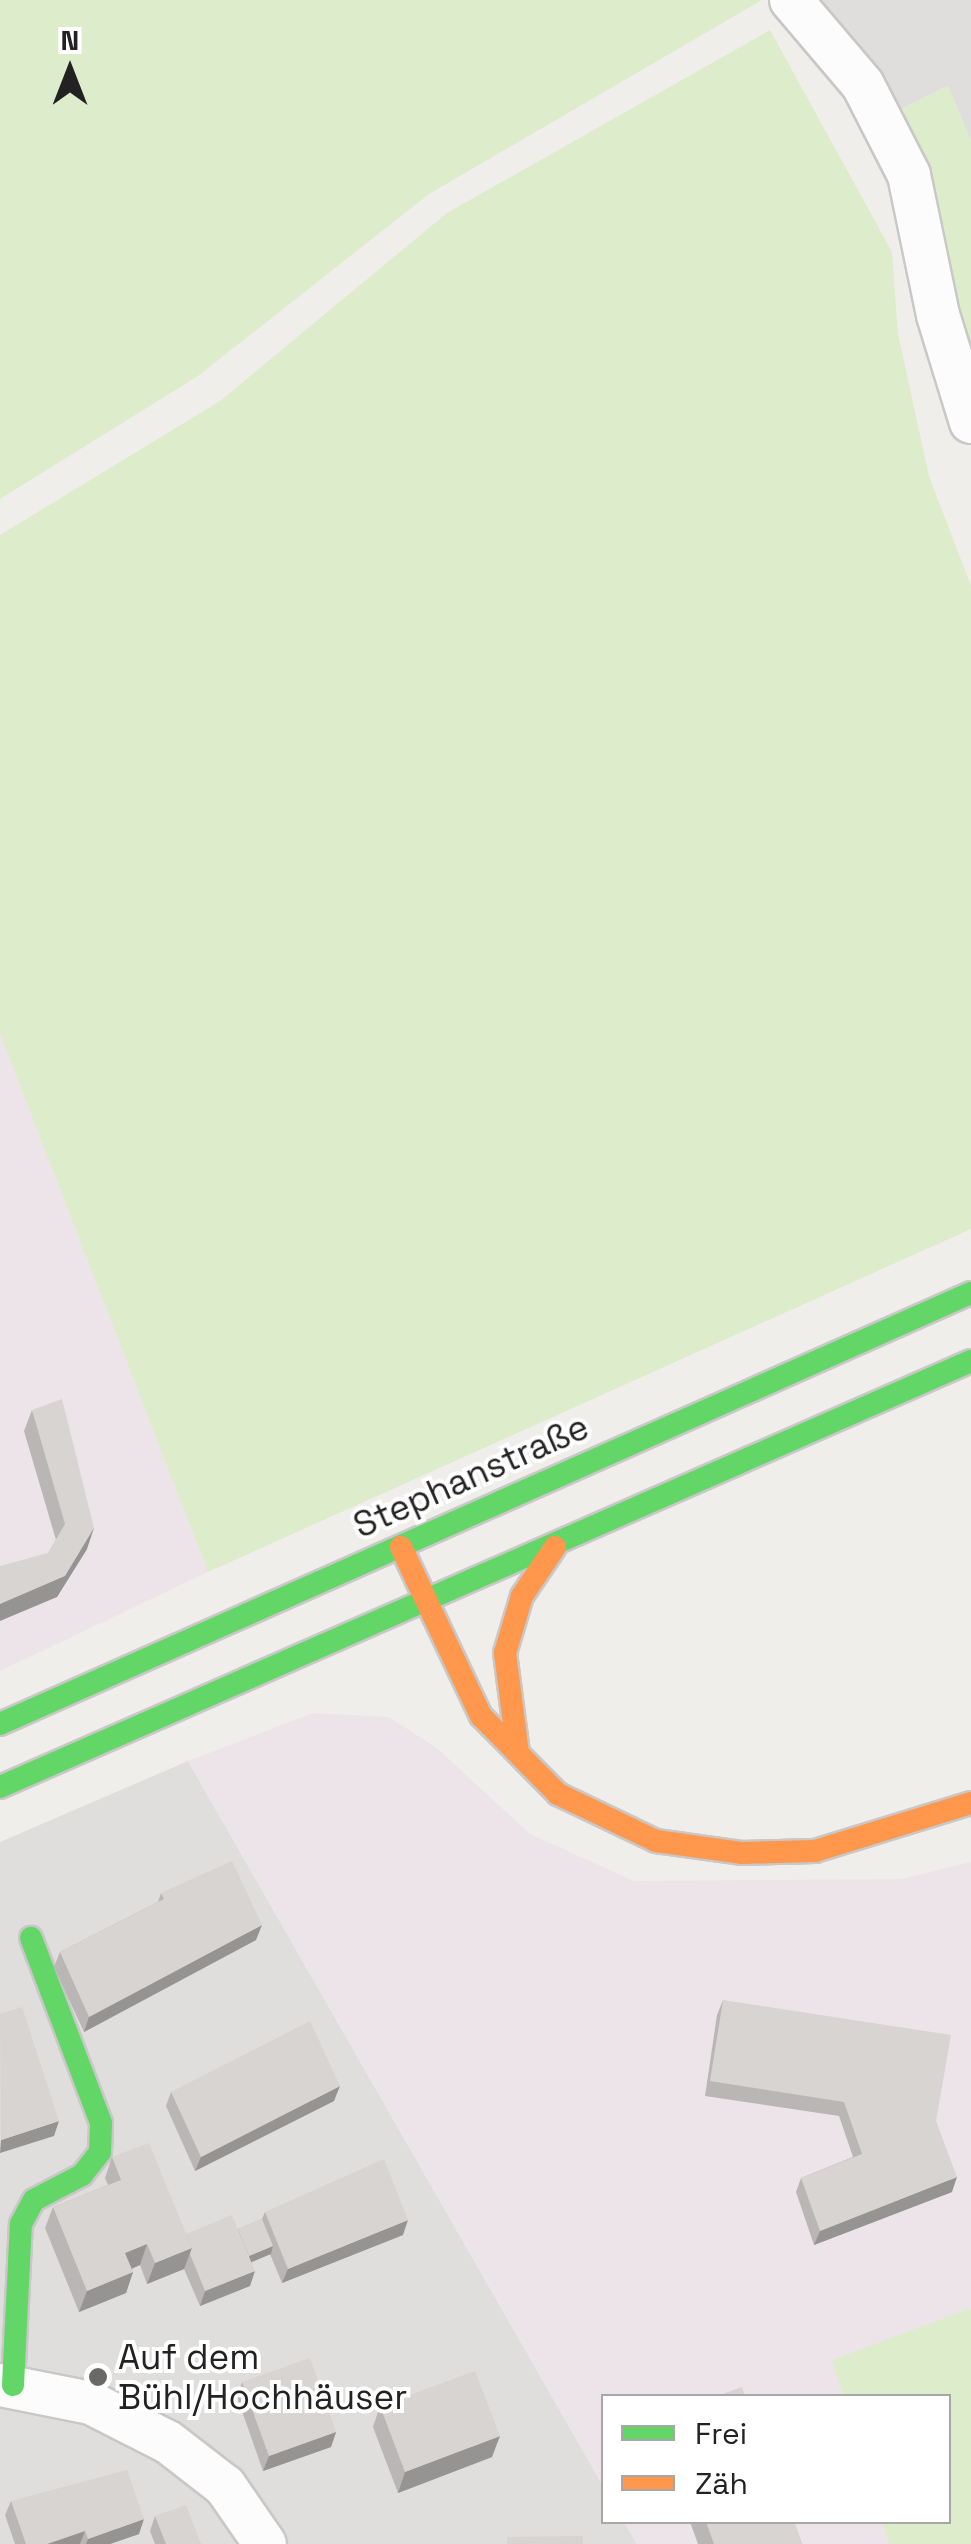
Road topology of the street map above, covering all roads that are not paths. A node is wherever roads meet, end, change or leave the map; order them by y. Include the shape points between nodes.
1 (791, 0) edge
2 (971, 422) edge
3 (971, 1293) edge
4 (971, 1361) edge
5 (401, 1547) junction
6 (556, 1547) junction
7 (429, 1604) junction
8 (0, 1724) edge
9 (518, 1752) junction
10 (0, 1787) edge
11 (971, 1804) edge
12 (31, 1938) dead end
13 (6, 2385) edge
14 (265, 2544) edge

1 - 2 street via 863,85 909,175 938,314
3 - 5 main road, Stephanstraße
4 - 6 main road
5 - 7 main road
5 - 8 main road, Stephanstraße
6 - 7 main road
6 - 9 main road via 522,1596 505,1653
7 - 9 main road via 481,1716
7 - 10 main road
9 - 11 main road via 558,1794 656,1841 741,1853 815,1852
12 - 13 main road via 101,2123 100,2152 82,2175 34,2200 21,2224
13 - 14 street via 90,2403 168,2442 226,2486

